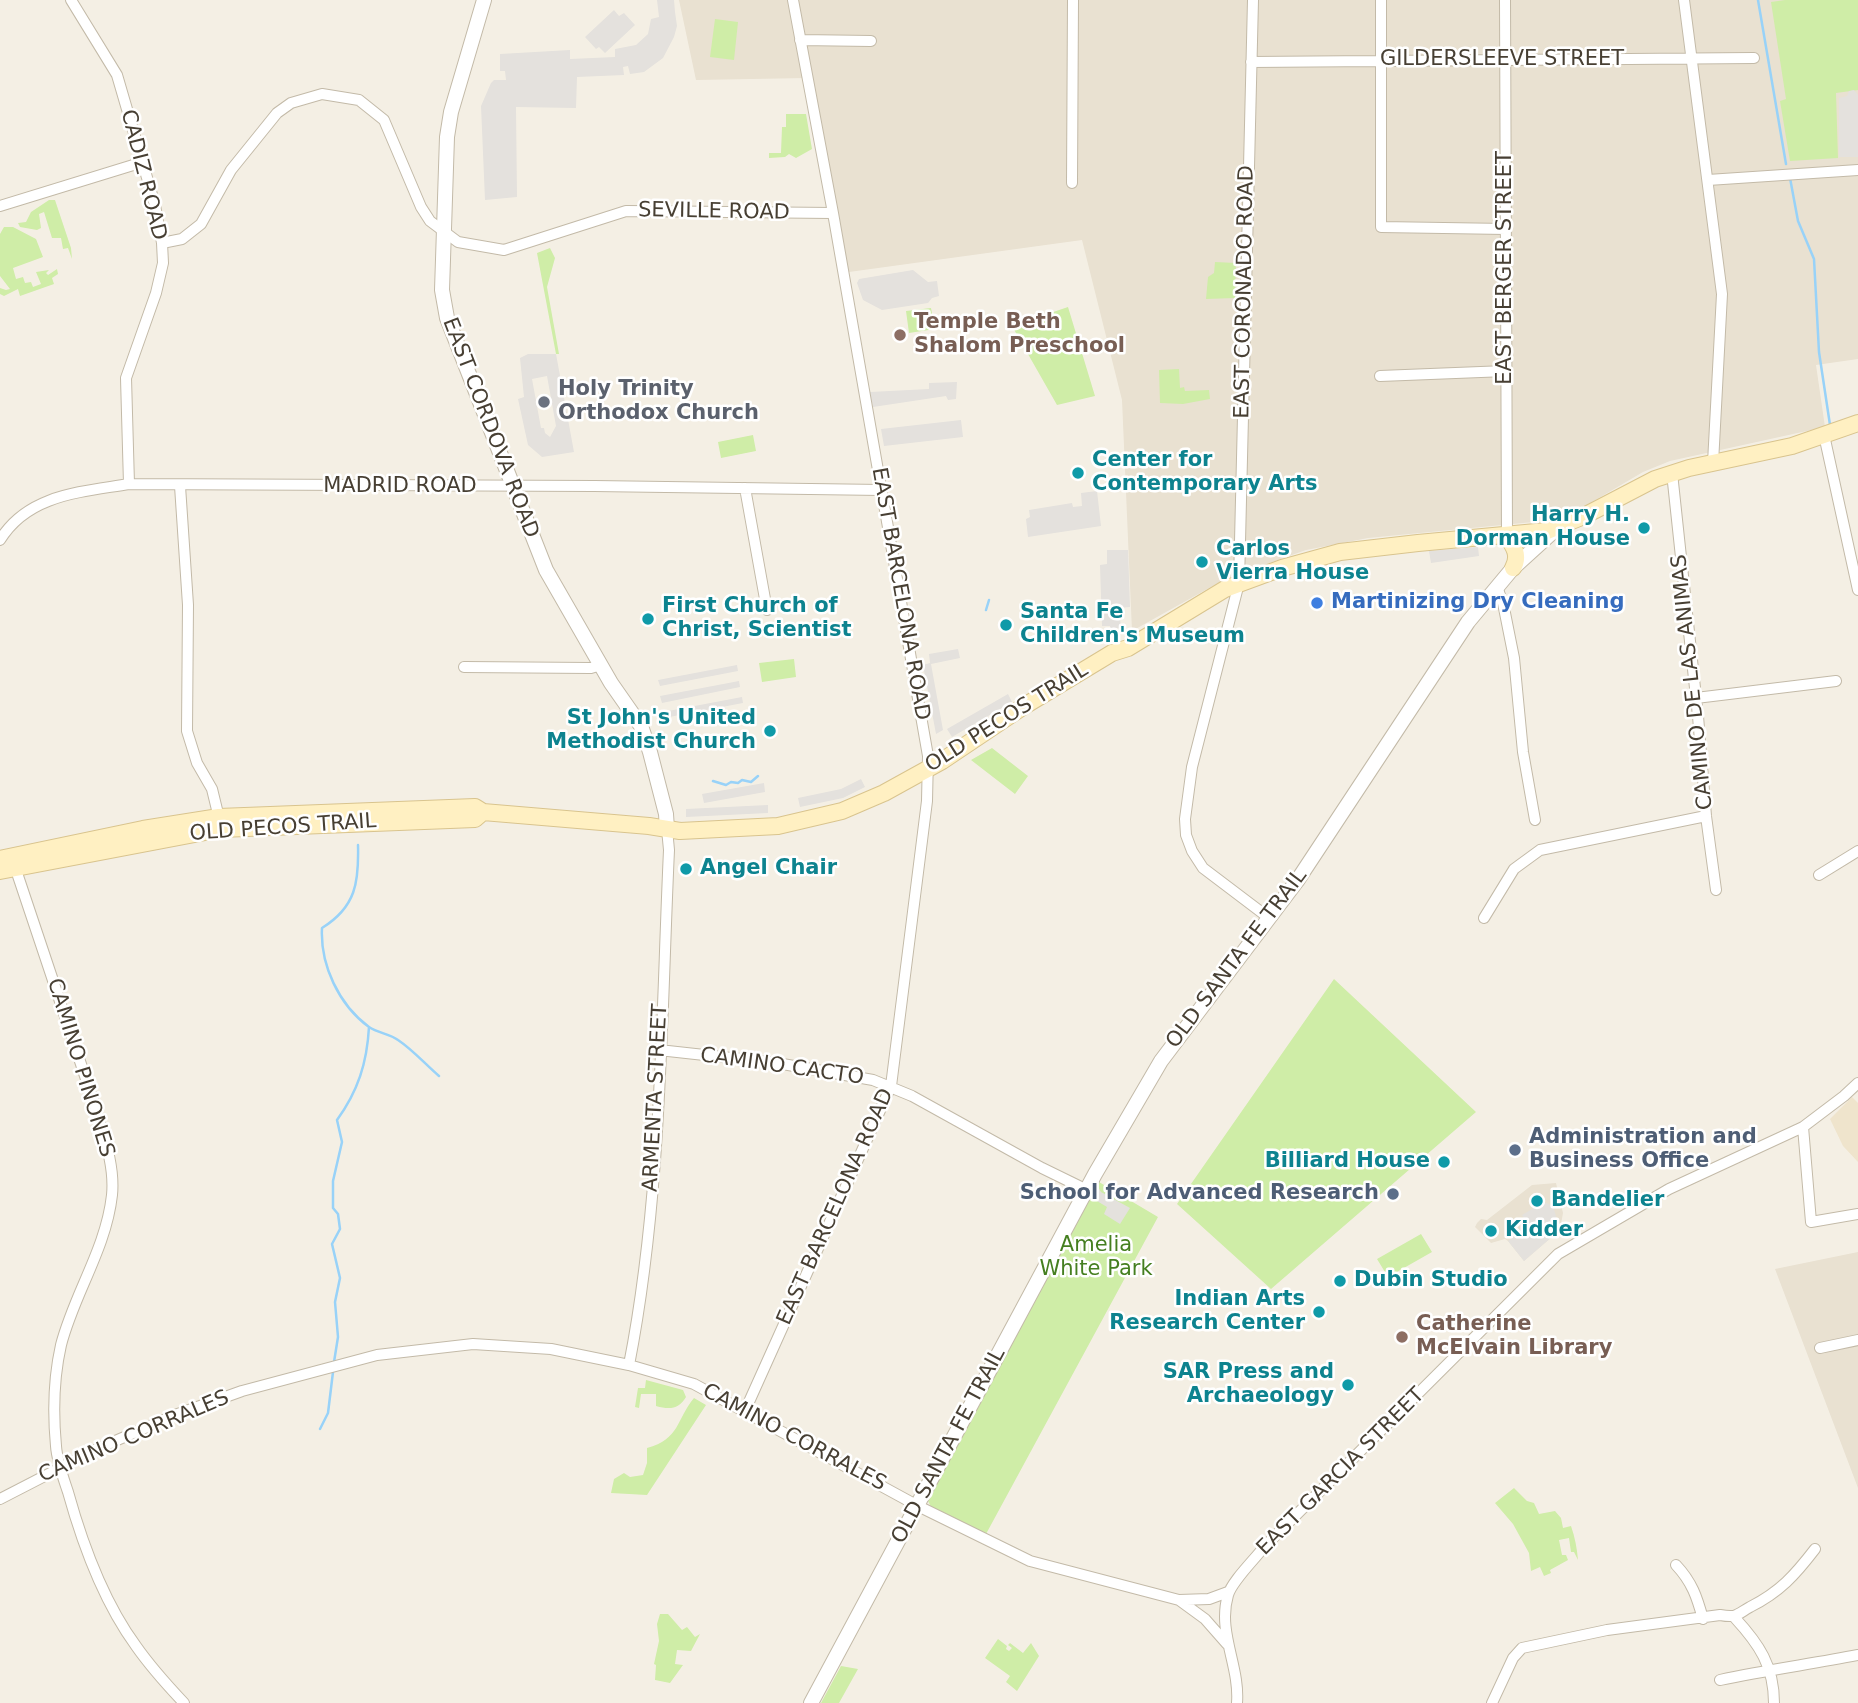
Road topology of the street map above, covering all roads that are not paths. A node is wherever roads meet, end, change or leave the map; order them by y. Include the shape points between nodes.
1 (71, 0) edge
2 (484, 0) edge
3 (793, 0) edge
4 (1073, 0) edge
5 (1253, 0) edge
6 (1381, 0) edge
7 (1505, 0) edge
8 (1684, 0) edge
9 (800, 40) junction
10 (870, 41) dead end
11 (1754, 58) dead end
12 (1691, 59) junction
13 (1381, 60) junction
14 (1505, 60) junction
15 (1251, 62) junction
16 (142, 162) junction
17 (1858, 170) edge
18 (1707, 180) junction
19 (1072, 183) dead end
20 (0, 206) edge
21 (833, 213) junction
22 (1506, 229) junction
23 (443, 232) junction
24 (162, 243) junction
25 (1506, 372) junction
26 (1380, 376) dead end
27 (1858, 423) edge
28 (1825, 435) junction
29 (1713, 463) junction
30 (1672, 473) junction
31 (129, 484) junction
32 (180, 486) junction
33 (514, 487) junction
34 (745, 488) junction
35 (882, 490) junction
36 (1557, 528) junction
37 (1507, 537) junction
38 (0, 540) edge
39 (1513, 568) junction
40 (1239, 583) junction
41 (1497, 587) junction
42 (1858, 590) edge
43 (767, 610) dead end
44 (601, 665) junction
45 (464, 667) dead end
46 (1836, 681) dead end
47 (1696, 698) junction
48 (928, 768) junction
49 (1706, 816) junction
50 (1535, 820) dead end
51 (220, 823) junction
52 (667, 830) junction
53 (1858, 851) edge
54 (7, 864) edge
55 (1819, 875) dead end
56 (1716, 890) dead end
57 (1269, 918) junction
58 (1484, 918) dead end
59 (659, 1050) junction
60 (1858, 1083) edge
61 (891, 1086) junction
62 (1803, 1127) junction
63 (1087, 1190) junction
64 (1858, 1214) edge
65 (1858, 1340) edge
66 (1820, 1348) dead end
67 (629, 1365) junction
68 (744, 1413) junction
69 (61, 1467) junction
70 (0, 1499) edge
71 (918, 1506) junction
72 (1815, 1549) dead end
73 (1676, 1565) dead end
74 (1228, 1592) junction
75 (1179, 1601) junction
76 (1735, 1618) junction
77 (1703, 1619) junction
78 (1227, 1644) junction
79 (1858, 1656) edge
80 (1769, 1669) junction
81 (1720, 1680) dead end
82 (184, 1703) edge
83 (811, 1703) edge
84 (1237, 1703) edge
85 (1492, 1703) edge
86 (1774, 1703) edge

1 - 16 street, CADIZ ROAD via 117,75
2 - 23 street, EAST CORDOVA ROAD via 449,123
3 - 9 street, EAST BARCELONA ROAD
4 - 19 street
5 - 15 street, EAST CORONADO ROAD
6 - 13 street
7 - 14 street, EAST BERGER STREET
8 - 12 street
9 - 10 street
9 - 21 street, EAST BARCELONA ROAD
11 - 12 street, GILDERSLEEVE STREET
12 - 14 street, GILDERSLEEVE STREET
12 - 18 street
13 - 14 street, GILDERSLEEVE STREET
13 - 15 street, GILDERSLEEVE STREET
13 - 22 street via 1381,227
14 - 22 street, EAST BERGER STREET
15 - 40 street, EAST CORONADO ROAD
16 - 20 street
16 - 24 street, CADIZ ROAD
17 - 18 street
18 - 29 street via 1722,294
21 - 23 street, SEVILLE ROAD via 626,211 504,250 458,242
21 - 35 street, EAST BARCELONA ROAD
22 - 25 street, EAST BERGER STREET
23 - 24 street, SEVILLE ROAD via 421,208 384,120 359,100 322,94 291,103 277,113 231,170 201,224 181,239
23 - 33 street, EAST CORDOVA ROAD via 444,309
24 - 31 street, CADIZ ROAD via 156,293 126,378
25 - 26 street
25 - 37 street, EAST BERGER STREET
27 - 28 main road, OLD SANTA FE TRAIL
28 - 29 main road, OLD SANTA FE TRAIL
28 - 42 street
29 - 30 main road, OLD SANTA FE TRAIL
30 - 36 main road, OLD SANTA FE TRAIL
30 - 47 street, CAMINO DE LAS ANIMAS
31 - 32 street, MADRID ROAD
31 - 38 street, MADRID ROAD via 41,503
32 - 33 street, MADRID ROAD
32 - 51 street via 188,605 187,731 212,789
33 - 34 street, MADRID ROAD
33 - 44 street, EAST CORDOVA ROAD via 553,584
34 - 35 street, MADRID ROAD
34 - 43 street
35 - 48 street, EAST BARCELONA ROAD
36 - 37 main road, OLD PECOS TRAIL
36 - 39 street, OLD SANTA FE TRAIL
37 - 39 main road via 1514,546
37 - 40 main road, OLD PECOS TRAIL via 1353,550 1311,558
39 - 41 street, OLD SANTA FE TRAIL
40 - 48 main road, OLD PECOS TRAIL via 1112,653
40 - 57 street, EAST CORONADO ROAD via 1192,767 1186,835 1203,868
41 - 50 street via 1514,658
41 - 57 street, OLD SANTA FE TRAIL
44 - 45 street
44 - 52 street, EAST CORDOVA ROAD via 647,740
46 - 47 street
47 - 49 street, CAMINO DE LAS ANIMAS
48 - 52 main road, OLD PECOS TRAIL via 842,811 770,827
48 - 61 street, EAST BARCELONA ROAD
49 - 56 street, CAMINO DE LAS ANIMAS
49 - 58 street via 1541,850 1514,869
51 - 52 main road, OLD PECOS TRAIL via 475,807 483,812
51 - 54 main road, OLD PECOS TRAIL via 143,829
52 - 59 street, ARMENTA STREET
53 - 55 street
54 - 69 street, CAMINO PINONES via 95,1106 111,1177 112,1195 101,1241 61,1348 55,1412
57 - 63 street, OLD SANTA FE TRAIL via 1161,1061
59 - 61 street, CAMINO CACTO via 777,1063
59 - 67 street, ARMENTA STREET via 646,1255
60 - 62 street, EAST GARCIA STREET
61 - 63 street, CAMINO CACTO
61 - 68 street, EAST BARCELONA ROAD
62 - 64 street via 1811,1222
62 - 74 street, EAST GARCIA STREET via 1669,1189 1559,1254 1264,1547
63 - 71 street, OLD SANTA FE TRAIL
65 - 66 street
67 - 68 street, CAMINO CORRALES via 694,1384
67 - 69 street, CAMINO CORRALES via 551,1349 473,1344 377,1355 242,1391 175,1415
68 - 71 street, CAMINO CORRALES
69 - 70 street, CAMINO CORRALES
69 - 82 street, CAMINO PINONES via 90,1560 109,1601 136,1647
71 - 75 street, CAMINO CORRALES via 1030,1561
71 - 83 street, OLD SANTA FE TRAIL
72 - 76 street via 1776,1594
73 - 77 street via 1697,1594
74 - 75 street, CAMINO CORRALES
74 - 78 street
75 - 78 street, CAMINO CORRALES via 1205,1619
76 - 77 street
76 - 80 street via 1754,1639
77 - 85 street via 1607,1630 1522,1648
78 - 84 street via 1237,1676
79 - 80 street
80 - 81 street
80 - 86 street

